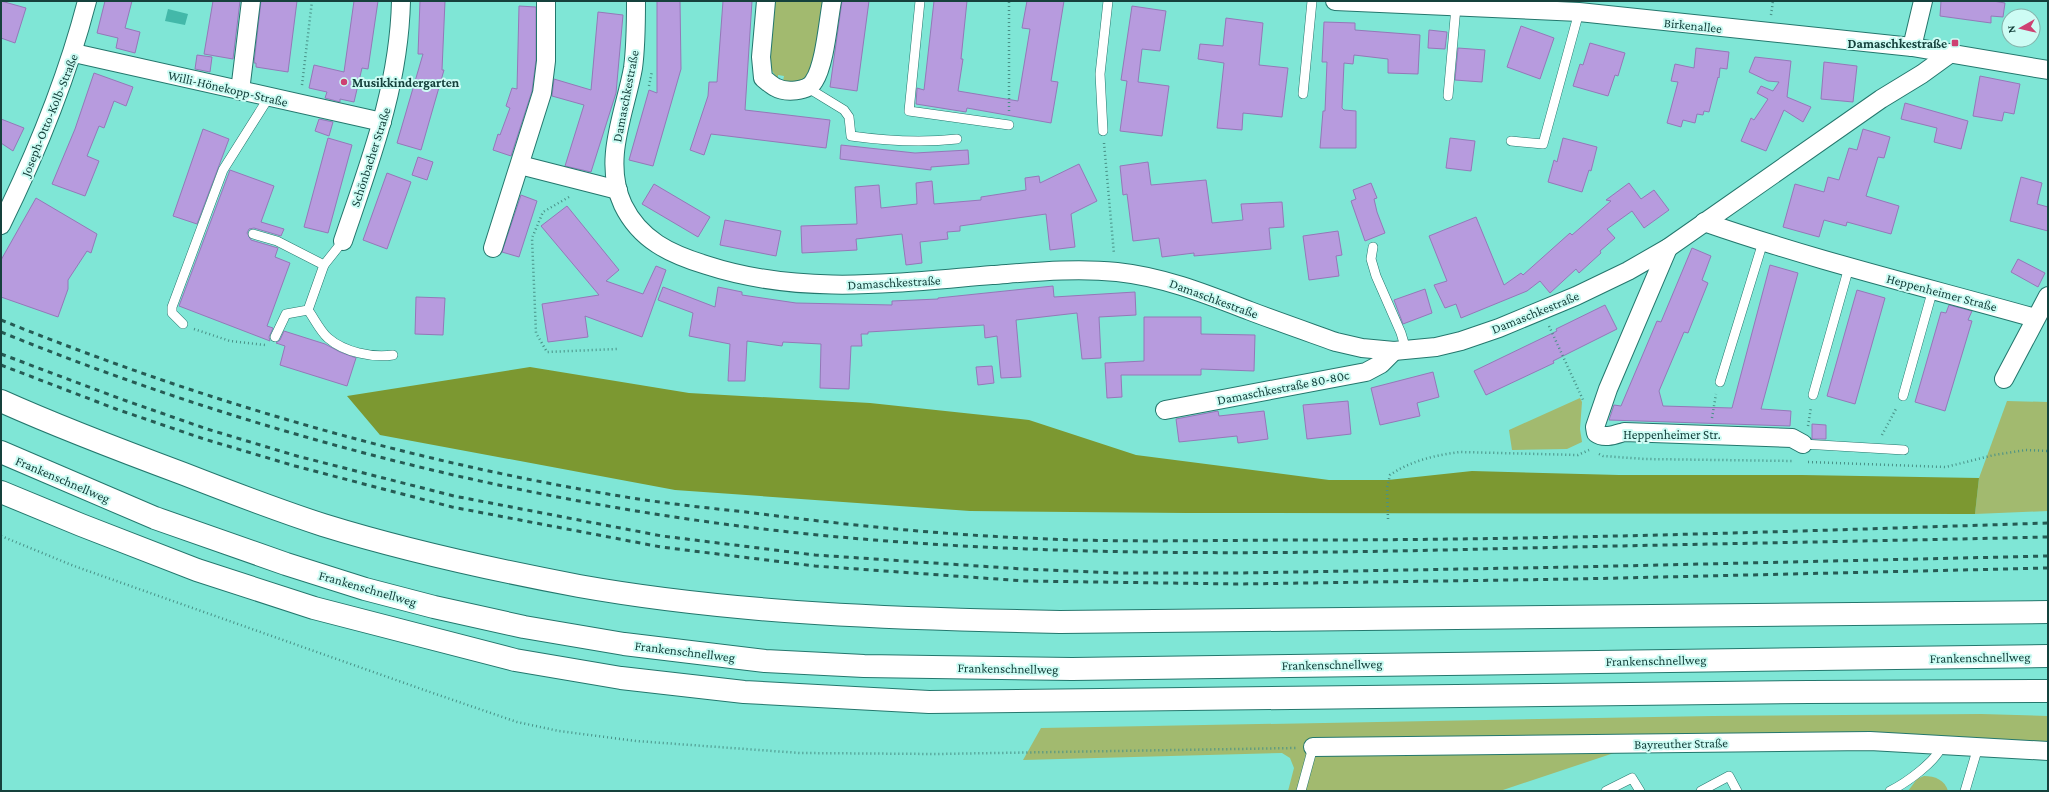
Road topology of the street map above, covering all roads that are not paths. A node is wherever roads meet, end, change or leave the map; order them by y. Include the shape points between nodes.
1 (87, 1) edge
2 (251, 1) edge
3 (401, 1) edge
4 (546, 1) edge
5 (636, 1) edge
6 (766, 1) edge
7 (832, 1) edge
8 (920, 1) edge
9 (1108, 1) edge
10 (1312, 1) edge
11 (1335, 1) edge
12 (1923, 1) edge
13 (1456, 7) junction
14 (1579, 12) junction
15 (1912, 47) junction
16 (74, 53) junction
17 (1951, 53) junction
18 (2048, 70) edge
19 (808, 88) junction
20 (240, 91) junction
21 (1303, 94) dead end
22 (1448, 96) dead end
23 (270, 97) junction
24 (382, 122) junction
25 (1009, 125) road end
26 (1103, 131) road end
27 (957, 139) dead end
28 (1511, 141) dead end
29 (520, 165) junction
30 (618, 190) junction
31 (1704, 222) junction
32 (1, 225) edge
33 (253, 234) dead end
34 (343, 241) joint
35 (1763, 242) junction
36 (1373, 247) dead end
37 (494, 248) dead end
38 (1668, 248) junction
39 (324, 265) junction
40 (1849, 267) junction
41 (1933, 289) junction
42 (2048, 296) edge
43 (308, 310) junction
44 (2035, 318) junction
45 (183, 324) road end
46 (275, 337) road end
47 (1400, 351) junction
48 (393, 355) dead end
49 (2004, 379) dead end
50 (1720, 382) road end
51 (1812, 395) road end
52 (1902, 396) road end
53 (1, 401) edge
54 (1165, 410) dead end
55 (1803, 444) joint
56 (1904, 450) dead end
57 (1, 452) edge
58 (1, 492) edge
59 (2048, 612) edge
60 (2048, 656) edge
61 (2048, 691) edge
62 (1942, 745) junction
63 (1313, 747) joint
64 (1978, 747) junction
65 (2048, 752) edge
66 (1301, 791) edge
67 (1606, 791) edge
68 (1640, 791) edge
69 (1701, 791) edge
70 (1737, 791) edge
71 (1890, 791) edge
72 (1965, 791) edge

1 - 16 street, Joseph-Otto-Kolb-Straße
2 - 20 street
3 - 24 street, Schönbacher Straße via 396,68
4 - 29 street via 546,61 542,93
5 - 30 street, Damaschkestraße via 635,56 614,152
6 - 19 street via 761,57 763,78 776,88
7 - 19 street via 820,70
8 - 25 lane via 909,111
9 - 26 lane via 1100,74
10 - 21 lane
11 - 13 street, Birkenallee
12 - 15 street
13 - 14 street, Birkenallee
13 - 22 lane
14 - 15 street, Birkenallee
14 - 28 lane via 1543,144
15 - 17 street, Birkenallee
16 - 20 street, Willi-Hönekopp-Straße
16 - 32 street, Joseph-Otto-Kolb-Straße via 21,185
17 - 18 street, Birkenallee
17 - 31 street, Damaschkestraße
19 - 27 lane via 844,110 849,117 851,136 911,142
20 - 23 street, Willi-Hönekopp-Straße
23 - 24 street, Willi-Hönekopp-Straße
23 - 45 lane via 223,170 172,308 172,313
24 - 34 street, Schönbacher Straße
29 - 30 street
29 - 37 street
30 - 47 street, Damaschkestraße via 637,227 660,247 678,256 748,277 793,284 834,286 1067,269 1115,272 1149,276 1186,286 1336,342 1362,348
31 - 35 street, Heppenheimer Straße
31 - 38 street, Damaschkestraße
33 - 39 lane via 277,241
34 - 39 lane
35 - 40 street, Heppenheimer Straße
35 - 50 lane
36 - 47 lane via 1371,258 1376,276 1401,333
38 - 47 street, Damaschkestraße via 1576,296 1499,328 1436,347
38 - 55 street, Heppenheimer Str. via 1608,389 1595,427 1596,433 1600,436 1624,432 1792,438
39 - 43 lane
40 - 41 street, Heppenheimer Straße
40 - 51 lane
41 - 44 street, Heppenheimer Straße
41 - 52 lane
42 - 44 street
43 - 46 lane via 286,314
43 - 48 lane via 327,338 340,346 369,355
44 - 49 street
47 - 54 street, Damaschkestraße 80-80c via 1366,372
53 - 59 main road via 67,430 324,525 424,552 546,579 755,608 955,620 1060,622
55 - 56 lane
57 - 60 main road, Frankenschnellweg via 155,518 366,589 524,627 624,644 758,660 864,666 1072,669
58 - 61 main road via 197,570 314,608 515,660 621,678 744,692 937,702
62 - 63 street, Bayreuther Straße via 1870,741
62 - 64 street, Bayreuther Straße
62 - 71 lane via 1924,767
63 - 66 lane
64 - 65 street, Bayreuther Straße
64 - 72 lane
67 - 68 lane via 1632,778
69 - 70 lane via 1729,776

